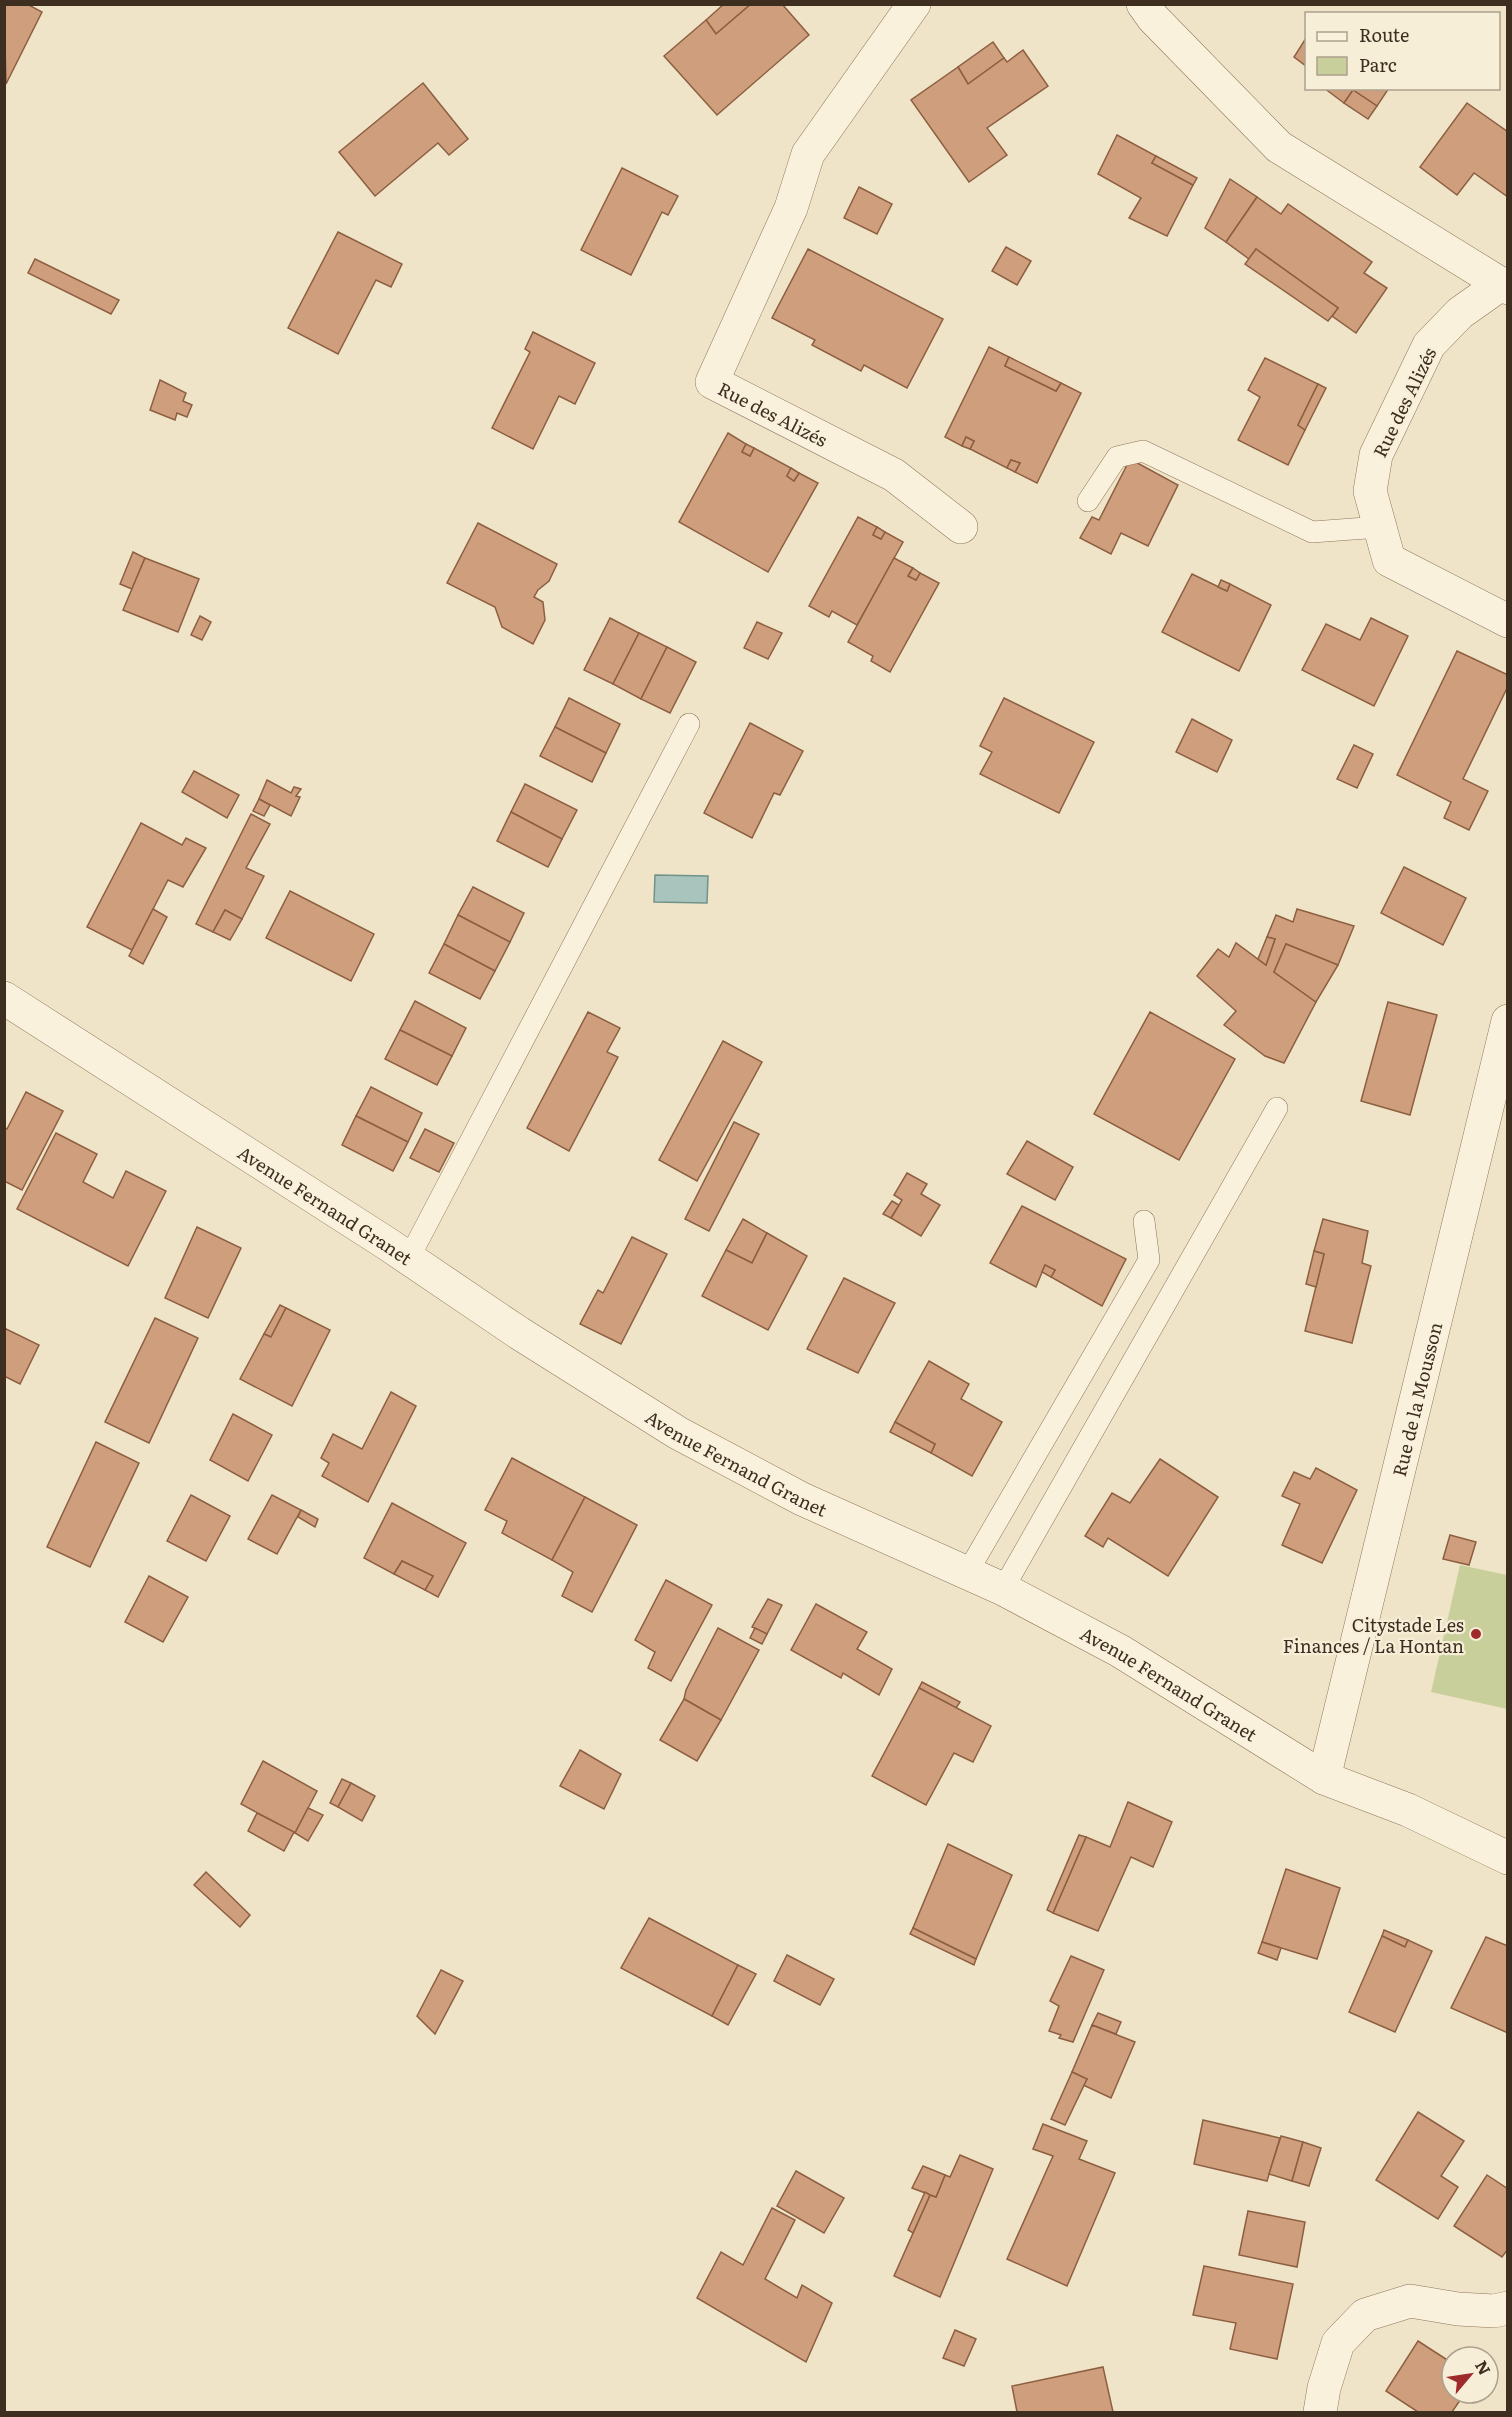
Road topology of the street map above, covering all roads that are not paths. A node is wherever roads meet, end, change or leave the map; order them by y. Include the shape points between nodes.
1 (914, 4) edge
2 (1148, 11) edge
3 (1504, 286) edge
4 (1088, 501) dead end
5 (961, 527) dead end
6 (1380, 527) junction
7 (1508, 621) edge
8 (689, 723) dead end
9 (4, 998) edge
10 (1508, 1021) edge
11 (1277, 1108) dead end
12 (1144, 1221) dead end
13 (409, 1258) junction
14 (967, 1573) junction
15 (1003, 1589) junction
16 (1324, 1778) junction
17 (1508, 1858) edge
18 (1508, 2308) edge
19 (1320, 2412) edge

1 - 5 street, Rue des Alizés via 808,154 791,208 712,382 894,475
2 - 3 street, Rue des Alizés via 1279,147
3 - 6 street, Rue des Alizés via 1460,314 1429,345 1376,455 1370,491
4 - 6 lane via 1117,457 1143,451 1312,532
6 - 7 street, Rue des Alizés via 1389,560
8 - 13 lane
9 - 13 street, Avenue Fernand Granet
10 - 16 street, Rue de la Mousson
11 - 15 lane
12 - 14 lane via 1149,1260
13 - 14 street, Avenue Fernand Granet via 678,1434 802,1499
14 - 15 street, Avenue Fernand Granet
15 - 16 street, Avenue Fernand Granet via 1120,1651
16 - 17 street, Avenue Fernand Granet via 1408,1810
18 - 19 street via 1458,2309 1410,2301 1365,2315 1338,2343

